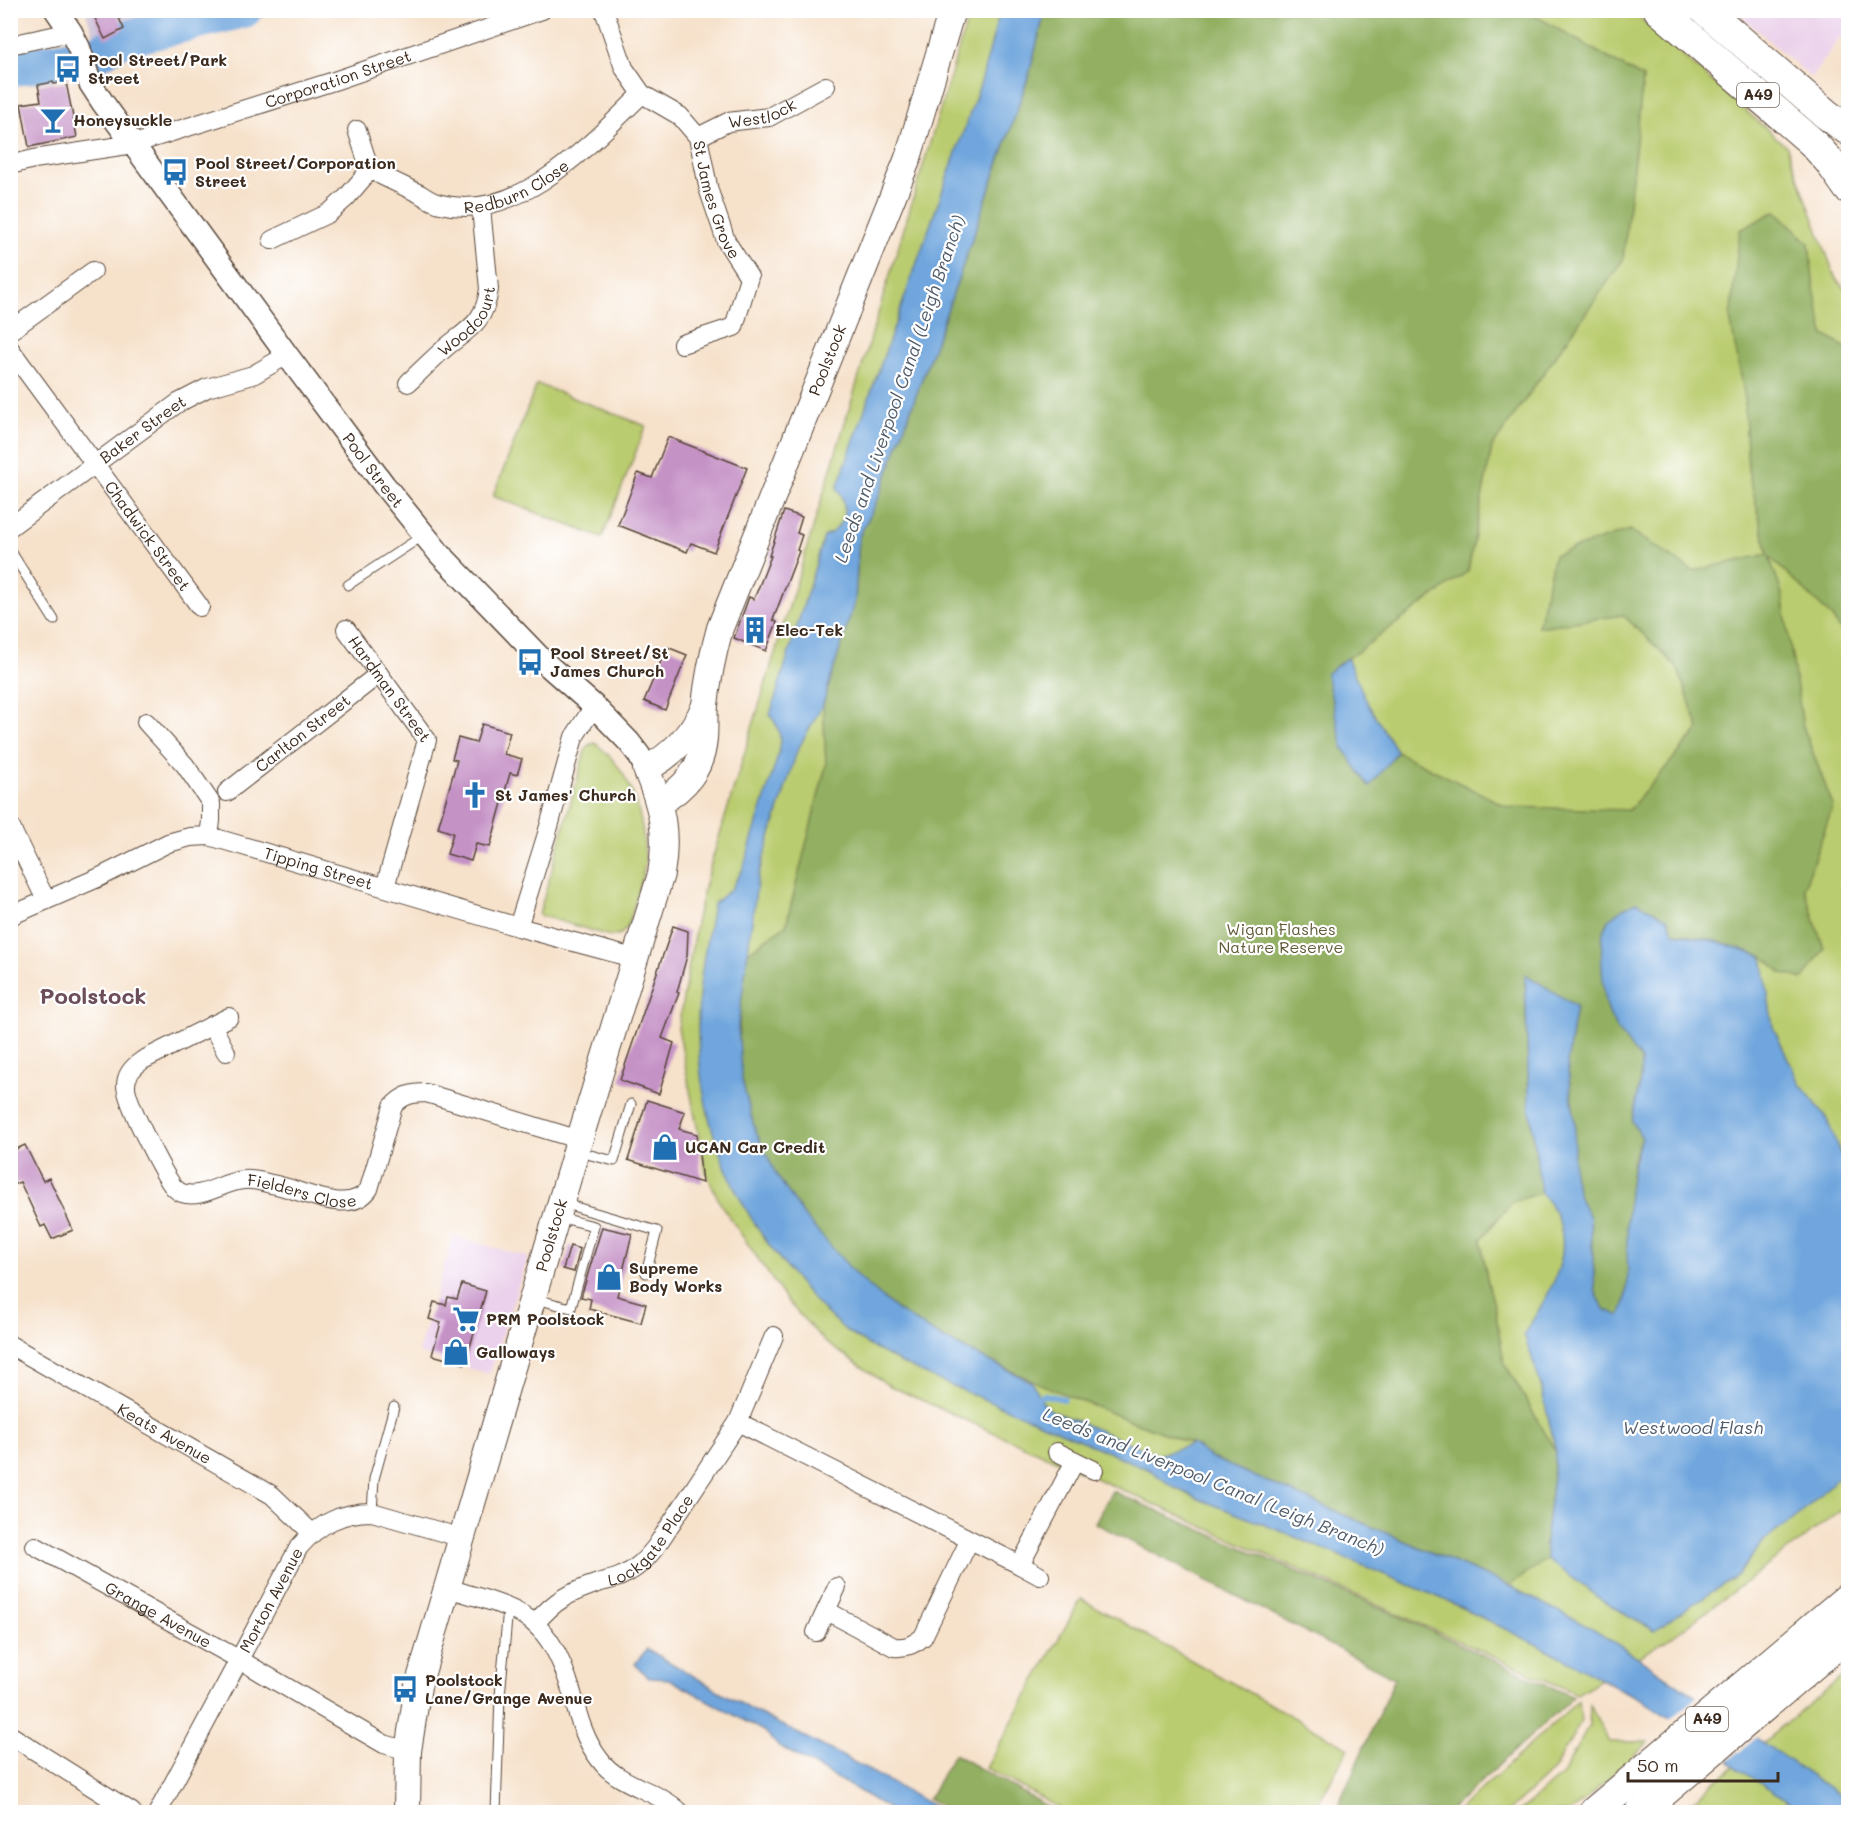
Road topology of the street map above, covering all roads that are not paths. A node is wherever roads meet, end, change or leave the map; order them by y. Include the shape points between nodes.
1 (56, 10) edge
2 (542, 10) edge
3 (604, 10) edge
4 (952, 10) edge
5 (1659, 10) edge
6 (1705, 10) edge
7 (10, 45) edge
8 (78, 48) junction
9 (826, 86) dead end
10 (642, 94) junction
11 (357, 130) dead end
12 (1848, 130) edge
13 (698, 137) junction
14 (134, 144) junction
15 (10, 165) edge
16 (370, 170) junction
17 (1848, 188) edge
18 (481, 208) junction
19 (272, 240) dead end
20 (93, 271) dead end
21 (10, 331) edge
22 (682, 344) dead end
23 (10, 349) edge
24 (287, 355) junction
25 (408, 383) dead end
26 (95, 464) junction
27 (10, 527) edge
28 (424, 535) junction
29 (10, 550) edge
30 (348, 585) dead end
31 (200, 607) dead end
32 (54, 620) dead end
33 (346, 629) dead end
34 (379, 674) junction
35 (594, 706) junction
36 (704, 708) junction
37 (146, 722) dead end
38 (646, 769) junction
39 (227, 792) dead end
40 (659, 802) junction
41 (10, 826) edge
42 (209, 836) junction
43 (385, 887) junction
44 (46, 900) junction
45 (10, 916) edge
46 (518, 927) junction
47 (637, 959) junction
48 (229, 1017) dead end
49 (212, 1025) junction
50 (226, 1053) dead end
51 (631, 1104) dead end
52 (578, 1146) junction
53 (560, 1210) junction
54 (646, 1273) dead end
55 (534, 1298) junction
56 (774, 1336) dead end
57 (10, 1346) edge
58 (394, 1407) dead end
59 (738, 1422) junction
60 (1057, 1452) dead end
61 (1075, 1461) junction
62 (1094, 1470) dead end
63 (372, 1512) junction
64 (312, 1533) junction
65 (462, 1538) junction
66 (969, 1541) junction
67 (35, 1546) dead end
68 (1020, 1565) junction
69 (1040, 1576) dead end
70 (837, 1587) dead end
71 (448, 1588) junction
72 (1848, 1598) edge
73 (508, 1608) junction
74 (827, 1611) junction
75 (535, 1624) junction
76 (816, 1632) dead end
77 (1848, 1635) edge
78 (240, 1660) junction
79 (1769, 1685) junction
80 (10, 1735) edge
81 (408, 1752) junction
82 (132, 1812) edge
83 (158, 1812) edge
84 (407, 1812) edge
85 (496, 1812) edge
86 (680, 1812) edge
87 (1594, 1812) edge
88 (1640, 1812) edge

1 - 8 street, Pool Street
2 - 14 street, Corporation Street
3 - 10 street, St James Grove via 624,69
4 - 36 main road, Poolstock via 908,158 720,628
5 - 17 highway, A49 via 1813,143
6 - 12 highway, A49
7 - 8 street
8 - 14 street, Pool Street via 90,83
9 - 13 street, Westlock via 769,117 728,122
10 - 13 street, St James Grove via 680,116
10 - 18 street, Redburn Close via 563,166 510,198
11 - 16 street
13 - 22 street, St James Grove via 709,191 726,241 749,278 734,327
14 - 15 street, Corporation Street
14 - 24 street, Pool Street
16 - 18 street, Redburn Close via 440,204
16 - 19 street via 329,213
18 - 25 street, Woodcourt via 489,289 483,314 475,326
20 - 21 street
23 - 26 street, Chadwick Street
24 - 26 street, Baker Street via 253,375 207,388 178,403
24 - 28 street, Pool Street
26 - 27 street, Baker Street
26 - 31 street, Chadwick Street
28 - 30 lane
28 - 35 street, Pool Street via 544,662
29 - 32 lane
33 - 34 street, Hardman Street
34 - 39 street, Carlton Street
34 - 43 street, Hardman Street via 427,740
35 - 38 street, Pool Street via 629,742
35 - 46 street via 574,737
36 - 38 main road, Poolstock via 689,736 668,756
36 - 40 main road, Poolstock via 700,760 684,785
37 - 42 street via 185,765 211,804
38 - 40 main road, Poolstock
40 - 47 main road, Poolstock via 664,859
41 - 44 street
42 - 43 street, Tipping Street
42 - 44 street, Tipping Street via 168,843
43 - 46 street, Tipping Street
44 - 45 street, Tipping Street
46 - 47 street, Tipping Street
47 - 52 main road, Poolstock
48 - 49 street, Fielders Close
49 - 50 street
49 - 52 street, Fielders Close via 135,1065 126,1083 126,1093 147,1138 172,1186 183,1194 245,1180 279,1185 339,1203 358,1200 369,1189 393,1106 399,1099 416,1093 437,1096
51 - 52 lane via 614,1161
52 - 53 main road, Poolstock
53 - 54 lane via 657,1231
53 - 55 main road, Poolstock
53 - 55 lane via 594,1226 572,1308
55 - 65 main road, Poolstock
56 - 59 street, Lockgate Place
57 - 64 street, Keats Avenue via 272,1495
58 - 63 lane via 374,1479
59 - 66 street
59 - 75 street, Lockgate Place via 656,1548 639,1566 623,1576 561,1598
60 - 61 street
61 - 62 street
61 - 68 street
63 - 64 street, Morton Avenue via 340,1516
63 - 65 street, Morton Avenue
64 - 78 street, Morton Avenue via 299,1547
65 - 71 main road, Poolstock
66 - 68 street
66 - 74 street via 923,1637 917,1642 894,1647
67 - 78 street, Grange Avenue
68 - 69 street
70 - 74 street
71 - 73 street
71 - 81 main road, Poolstock via 424,1666
72 - 79 highway, A49
73 - 75 street
73 - 85 lane
74 - 76 street
75 - 86 street via 558,1653 579,1720 602,1763
77 - 79 highway, A49
78 - 81 street, Grange Avenue via 384,1744
78 - 83 street, Morton Avenue
79 - 87 highway, A49 via 1656,1761
79 - 88 highway, A49 via 1680,1779
80 - 82 street
81 - 84 main road, Poolstock

